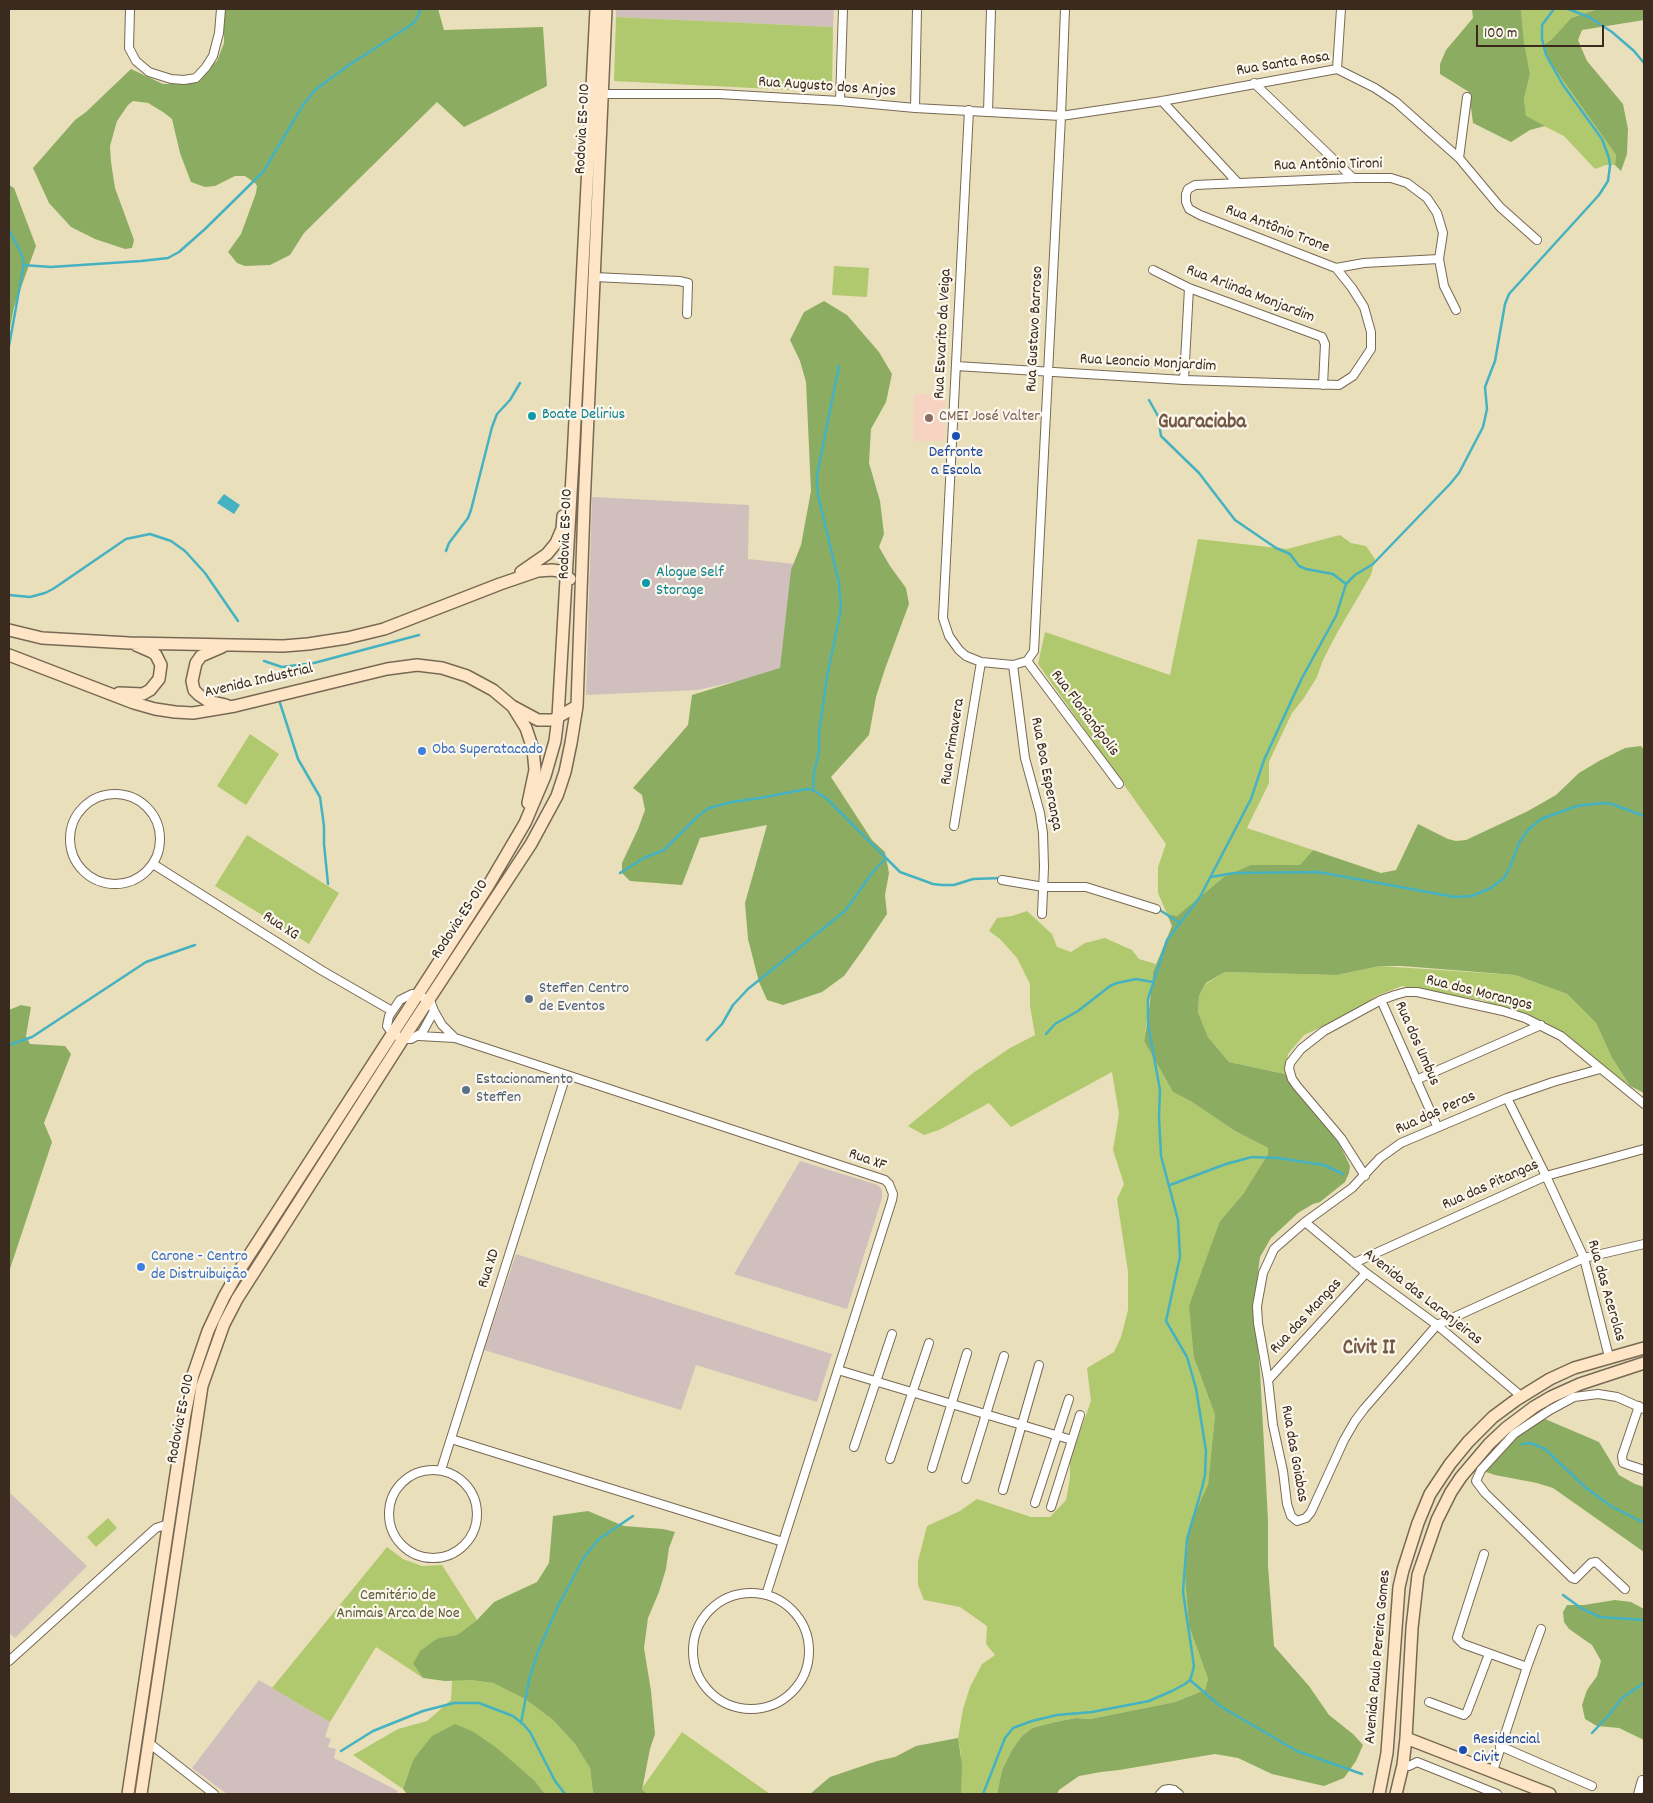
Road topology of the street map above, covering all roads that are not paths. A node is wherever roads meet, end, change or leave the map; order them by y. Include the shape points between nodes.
1 (130, 9) edge
2 (221, 9) edge
3 (596, 9) edge
4 (606, 9) edge
5 (843, 9) edge
6 (918, 9) edge
7 (991, 9) edge
8 (1065, 9) edge
9 (1341, 9) edge
10 (1337, 69) junction
11 (1254, 83) junction
12 (596, 95) junction
13 (1467, 97) dead end
14 (840, 100) junction
15 (1162, 101) junction
16 (914, 108) junction
17 (969, 110) junction
18 (988, 112) junction
19 (1061, 116) junction
20 (1460, 158) junction
21 (1353, 178) junction
22 (1237, 182) junction
23 (1195, 185) joint
24 (1536, 240) dead end
25 (1439, 259) junction
26 (1336, 268) junction
27 (1153, 270) dead end
28 (594, 276) junction
29 (1189, 288) junction
30 (1456, 310) dead end
31 (687, 314) dead end
32 (956, 366) junction
33 (1048, 372) junction
34 (1184, 380) junction
35 (1323, 385) junction
36 (1339, 385) joint
37 (573, 460) junction
38 (566, 576) junction
39 (500, 584) junction
40 (581, 597) junction
41 (9, 630) edge
42 (129, 643) junction
43 (229, 644) junction
44 (9, 656) edge
45 (1026, 661) junction
46 (981, 662) junction
47 (1014, 665) junction
48 (107, 692) junction
49 (234, 706) junction
50 (512, 706) junction
51 (578, 706) junction
52 (558, 717) junction
53 (1119, 784) dead end
54 (954, 826) dead end
55 (153, 864) junction
56 (1002, 880) dead end
57 (488, 886) junction
58 (1044, 887) junction
59 (1156, 909) dead end
60 (1042, 914) dead end
61 (423, 997) junction
62 (1381, 1000) junction
63 (392, 1011) junction
64 (434, 1011) junction
65 (1541, 1025) junction
66 (392, 1033) junction
67 (419, 1036) junction
68 (455, 1038) junction
69 (403, 1039) junction
70 (1600, 1069) junction
71 (566, 1075) junction
72 (1416, 1080) junction
73 (1507, 1098) junction
74 (1644, 1104) edge
75 (1437, 1126) junction
76 (1644, 1149) edge
77 (1365, 1176) junction
78 (1546, 1176) junction
79 (1305, 1222) junction
80 (1644, 1244) edge
81 (1584, 1258) junction
82 (1354, 1263) junction
83 (1366, 1273) junction
84 (1437, 1325) junction
85 (892, 1334) dead end
86 (929, 1343) dead end
87 (1644, 1348) edge
88 (967, 1352) dead end
89 (1004, 1356) dead end
90 (1609, 1358) junction
91 (1644, 1363) edge
92 (1039, 1365) dead end
93 (838, 1370) junction
94 (1268, 1380) junction
95 (877, 1381) junction
96 (914, 1392) junction
97 (1521, 1396) junction
98 (1069, 1399) dead end
99 (951, 1403) junction
100 (1641, 1408) edge
101 (987, 1413) junction
102 (1080, 1415) dead end
103 (1022, 1424) junction
104 (1058, 1435) junction
105 (451, 1439) junction
106 (1072, 1440) junction
107 (854, 1447) dead end
108 (890, 1459) dead end
109 (932, 1468) dead end
110 (441, 1470) junction
111 (1644, 1470) edge
112 (966, 1479) dead end
113 (1003, 1490) dead end
114 (1036, 1503) dead end
115 (1051, 1507) dead end
116 (169, 1524) junction
117 (783, 1542) junction
118 (1484, 1554) dead end
119 (1625, 1589) dead end
120 (766, 1595) junction
121 (1541, 1629) dead end
122 (1489, 1654) junction
123 (9, 1661) edge
124 (1527, 1667) junction
125 (1428, 1702) dead end
126 (1406, 1738) junction
127 (149, 1743) junction
128 (1500, 1746) junction
129 (1403, 1765) junction
130 (1493, 1771) junction
131 (1642, 1780) dead end
132 (1592, 1786) dead end
133 (128, 1794) edge
134 (141, 1794) edge
135 (214, 1794) edge
136 (1160, 1794) edge
137 (1179, 1794) edge
138 (1379, 1794) edge
139 (1396, 1794) edge
140 (1497, 1794) edge
141 (1550, 1794) edge
142 (1638, 1794) edge

1 - 2 street via 129,48 136,61 150,72 184,80 196,78 213,56
3 - 12 main road, Rodovia ES-010
4 - 12 main road, Rodovia ES-010
5 - 14 street
6 - 16 street
7 - 18 street
8 - 19 street, Rua Gustavo Barroso
9 - 10 street
10 - 11 street, Rua Santa Rosa
10 - 20 street, Rua Santa Rosa via 1396,102
11 - 15 street, Rua Santa Rosa
11 - 21 street
12 - 14 street, Rua Augusto dos Anjos via 719,94
12 - 28 main road, Rodovia ES-010
12 - 37 main road, Rodovia ES-010
13 - 20 street
14 - 16 street, Rua Augusto dos Anjos
15 - 19 street, Rua Santa Rosa
15 - 22 street
16 - 17 street, Rua Augusto dos Anjos
17 - 18 street, Rua Augusto dos Anjos
17 - 32 street, Rua Esvarito da Veiga
18 - 19 street, Rua Augusto dos Anjos
19 - 33 street, Rua Gustavo Barroso
20 - 24 street, Rua Santa Rosa via 1500,207
21 - 22 street, Rua Antônio Tironi
21 - 25 street, Rua Antônio Tironi via 1391,178 1407,183 1427,198 1437,213 1443,233
22 - 23 street, Rua Antônio Tironi
23 - 26 street, Rua Antônio Trone via 1188,189 1186,202 1200,215
25 - 26 street via 1364,263
25 - 30 street, Rua Antônio Tironi via 1444,286
26 - 36 street, Rua Antônio Trone via 1364,307 1371,332 1371,349 1353,376
27 - 29 street, Rua Arlinda Monjardim
28 - 31 street via 688,283
28 - 40 main road, Rodovia ES-010
29 - 34 street
29 - 35 street, Rua Arlinda Monjardim via 1322,337 1325,344
32 - 33 street, Rua Leoncio Monjardim
32 - 46 street, Rua Esvarito da Veiga via 942,618 959,650
33 - 34 street, Rua Leoncio Monjardim
33 - 45 street, Rua Gustavo Barroso via 1034,651
34 - 35 street, Rua Leoncio Monjardim
35 - 36 street, Rua Leoncio Monjardim
37 - 38 main road, Rodovia ES-010
37 - 39 main road, Avenida Industrial via 565,476 562,529 556,543 532,566
38 - 39 main road, Avenida Industrial via 552,570 538,571
38 - 40 main road via 575,584
38 - 52 main road, Rodovia ES-010
39 - 43 main road, Avenida Industrial via 384,629 347,638 291,645
40 - 51 main road, Rodovia ES-010
41 - 42 main road, Avenida Industrial via 42,638
42 - 43 main road, Avenida Industrial
42 - 48 main road via 156,655 160,665 159,679 143,694
43 - 49 main road via 201,656 192,681 194,690 208,701
44 - 48 main road, Avenida Industrial
45 - 47 street, Rua Esvarito da Veiga
45 - 53 street, Rua Florianópolis
46 - 47 street, Rua Esvarito da Veiga
46 - 54 street, Rua Primavera
47 - 58 street, Rua Boa Esperança via 1024,758 1043,834
48 - 49 main road, Avenida Industrial via 141,705 175,712 193,713
49 - 50 main road, Avenida Industrial via 387,668 417,665 438,667 467,676 493,690
50 - 52 main road, Avenida Industrial via 538,720
50 - 57 main road, Avenida Industrial via 526,728 535,770 529,800 489,873
51 - 52 main road
51 - 61 main road, Rodovia ES-010 via 564,772 543,824
52 - 57 main road, Rodovia ES-010 via 550,758 535,802
55 - 55 street via 161,836 150,808 124,794 94,798 82,807 70,834 71,849 87,874 100,882 115,885 143,875
55 - 63 street, Rua XG
56 - 58 street
57 - 61 main road, Rodovia ES-010
58 - 59 street via 1086,887
58 - 60 street, Rua Boa Esperança
61 - 63 street via 405,996
61 - 64 street
61 - 66 main road, Rodovia ES-010
61 - 69 main road, Rodovia ES-010
62 - 65 street, Rua dos Morangos via 1417,992 1503,1011
62 - 72 street, Rua dos Umbus
62 - 77 street, Rua dos Morangos via 1324,1031 1301,1049 1289,1069 1292,1079 1341,1138
63 - 66 street via 387,1021
64 - 67 street
64 - 68 street
65 - 70 street, Rua dos Morangos via 1567,1041
65 - 72 street
66 - 69 street
66 - 116 main road, Rodovia ES-010 via 237,1274 216,1314 193,1375
67 - 68 street, Rua XF
67 - 69 street, Rua XF
68 - 71 street, Rua XF
69 - 127 main road, Rodovia ES-010 via 237,1299 221,1331 202,1386
70 - 73 street, Rua das Peras
70 - 74 street, Rua dos Morangos
71 - 93 street, Rua XF via 889,1184 892,1200
71 - 105 street, Rua XD
72 - 75 street, Rua dos Umbus
73 - 75 street, Rua das Peras
73 - 78 street, Rua das Acerolas
75 - 77 street, Rua das Peras via 1388,1151
76 - 78 street, Rua das Pitangas
77 - 79 street, Rua das Peras
78 - 81 street, Rua das Acerolas
78 - 82 street, Rua das Pitangas
79 - 82 street, Avenida das Laranjeiras
79 - 94 street, Rua das Goiabas via 1274,1249 1263,1273 1257,1306
80 - 81 street
81 - 84 street
81 - 90 street, Rua das Acerolas
82 - 83 street, Avenida das Laranjeiras
83 - 84 street, Avenida das Laranjeiras
83 - 94 street, Rua das Mangas
84 - 94 street, Rua das Goiabas via 1355,1421 1311,1512 1302,1521 1294,1520 1287,1504
84 - 97 street, Avenida das Laranjeiras
85 - 95 street
86 - 96 street
87 - 90 main road, Avenida Paulo Pereira Gomes
88 - 99 street
89 - 101 street
90 - 97 main road, Avenida Paulo Pereira Gomes via 1562,1374
91 - 126 main road, Avenida Paulo Pereira Gomes via 1580,1384 1539,1404 1498,1435 1455,1485 1439,1515 1418,1575
92 - 103 street
93 - 95 street
93 - 117 street, Rua XF
95 - 96 street
95 - 107 street
96 - 99 street
96 - 108 street
97 - 138 main road, Avenida Paulo Pereira Gomes via 1486,1423 1459,1452 1430,1494 1418,1523 1399,1587 1387,1753
98 - 104 street
99 - 101 street
99 - 109 street
100 - 111 street via 1623,1452 1623,1463
100 - 119 street via 1617,1397 1598,1394 1574,1397 1514,1434 1481,1470 1476,1481 1572,1578 1596,1562
101 - 103 street
101 - 112 street
102 - 106 street
103 - 104 street
103 - 113 street
104 - 106 street
104 - 114 street
105 - 110 street, Rua XD
105 - 117 street
106 - 115 street
110 - 110 street via 421,1471 404,1481 392,1497 389,1517 394,1536 408,1551 426,1558 446,1557 463,1548 474,1532 478,1512 472,1493 460,1478
116 - 123 street via 156,1528
116 - 133 main road, Rodovia ES-010
117 - 120 street, Rua XF
118 - 122 street via 1457,1638 1463,1644
120 - 120 street via 735,1595 720,1602 699,1625 694,1640 696,1671 715,1697 728,1705 759,1709 774,1704 788,1696 806,1670 808,1638 802,1624 781,1601
121 - 124 street
122 - 124 street
122 - 125 street via 1464,1715
124 - 128 street
126 - 129 main road, Avenida Paulo Pereira Gomes
126 - 130 main road
127 - 134 main road, Rodovia ES-010
127 - 135 street
128 - 130 street
128 - 132 street
129 - 139 main road, Avenida Paulo Pereira Gomes
129 - 140 street via 1417,1762
130 - 141 main road
131 - 142 street
136 - 137 street via 1169,1789

